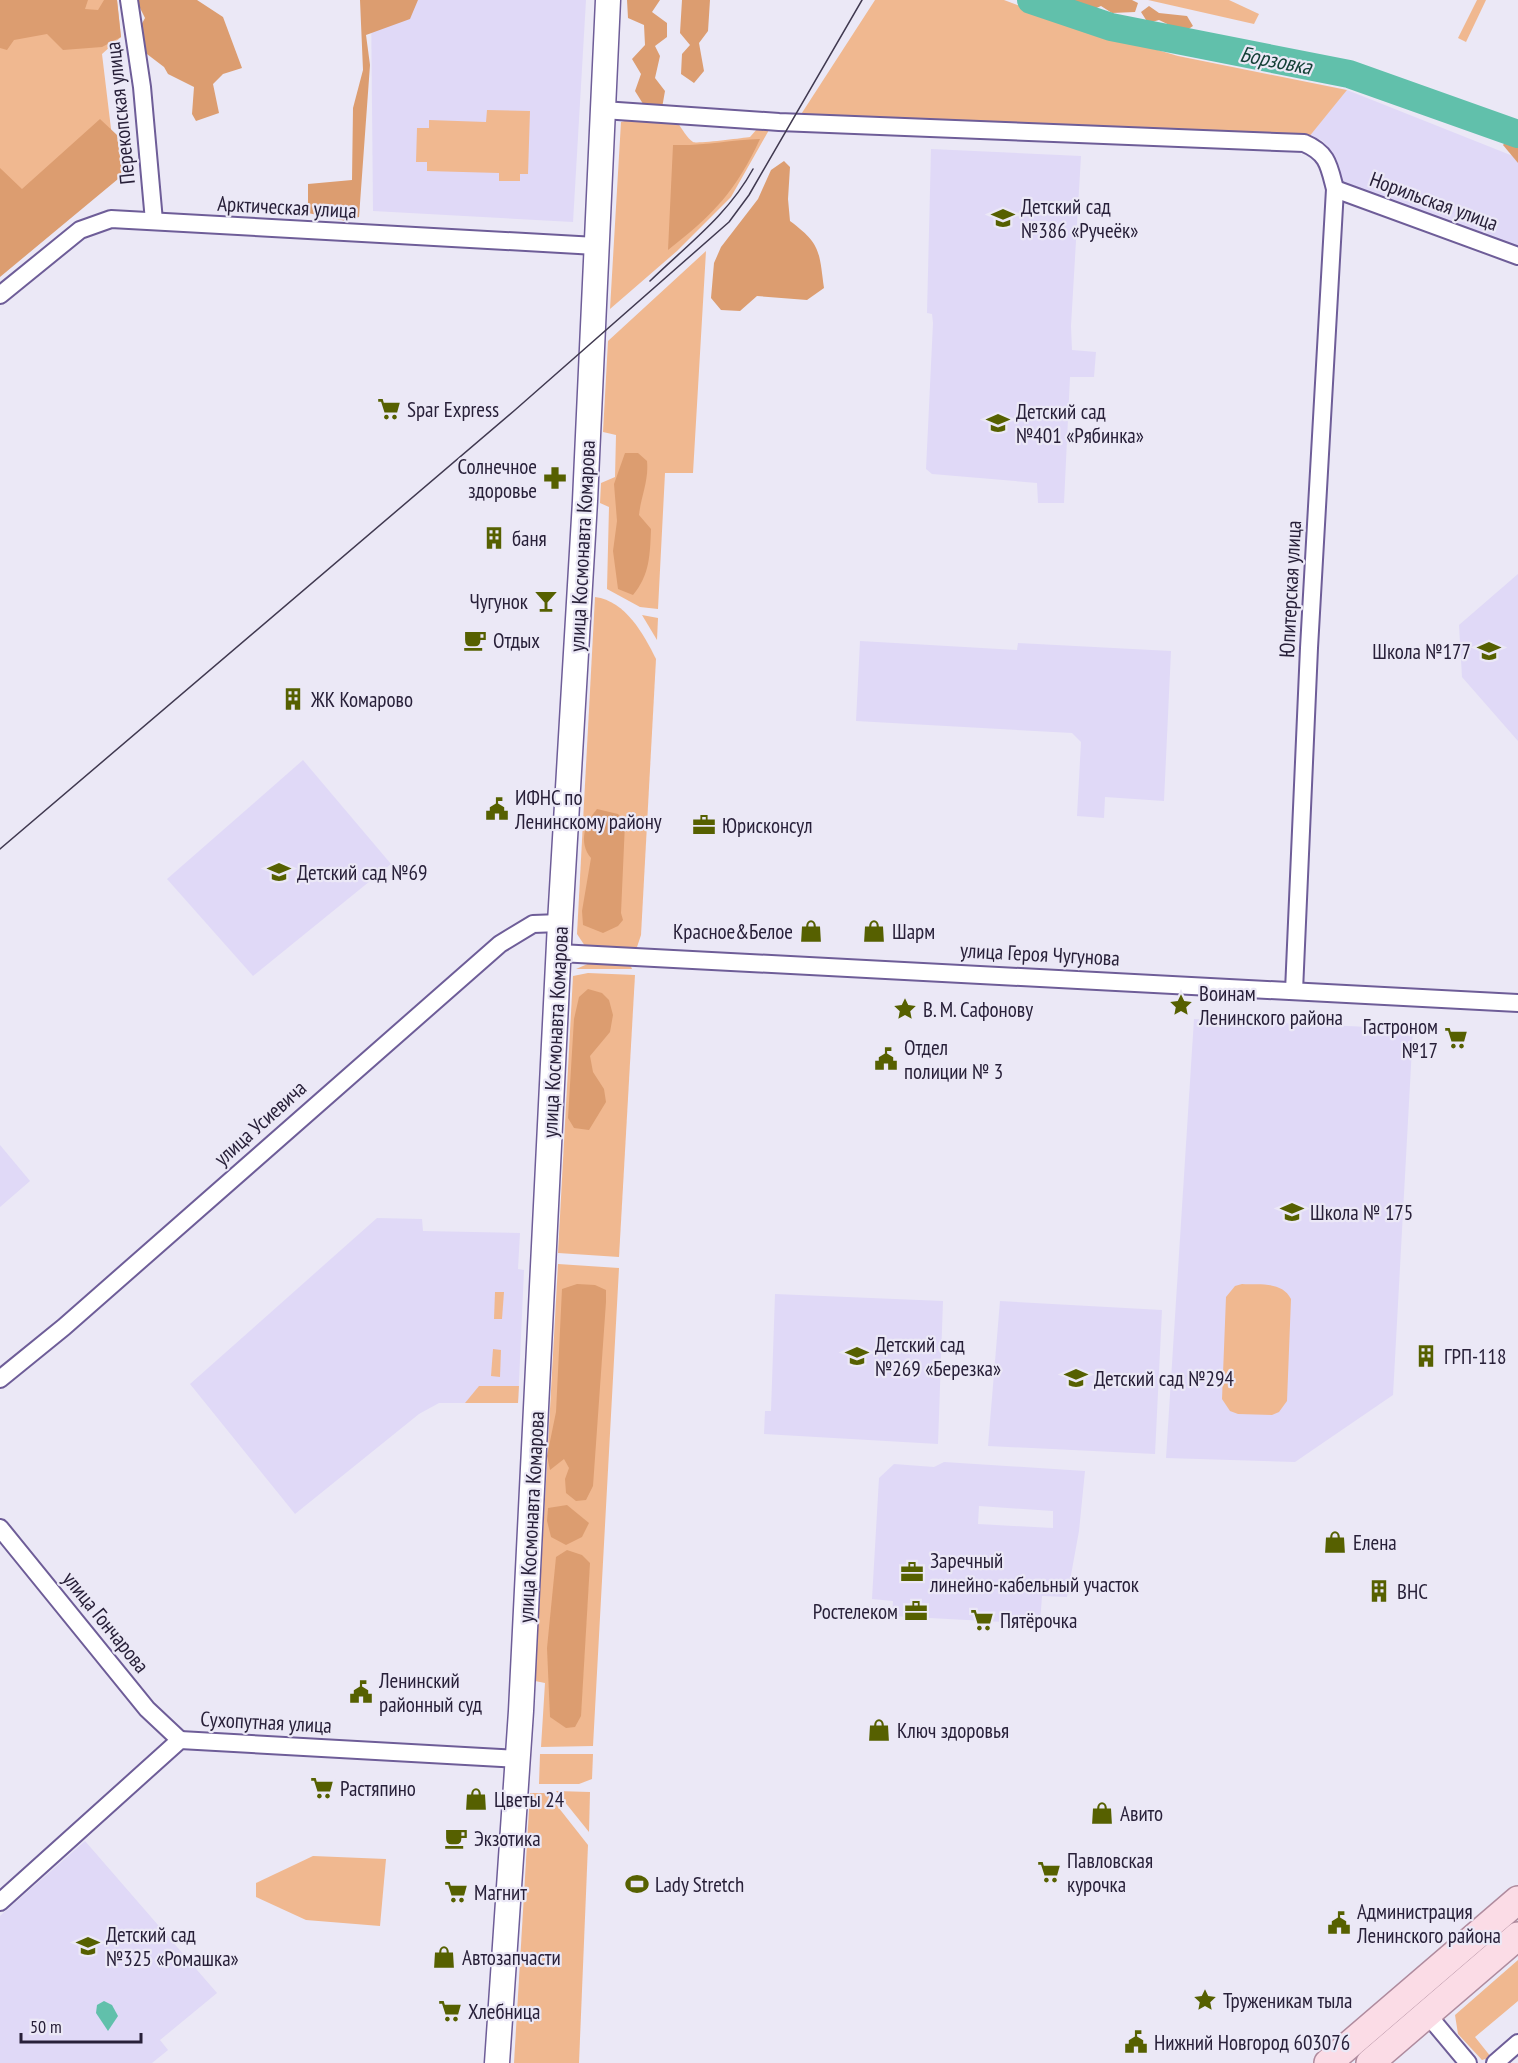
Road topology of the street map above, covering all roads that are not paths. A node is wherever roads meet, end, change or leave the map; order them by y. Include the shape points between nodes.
1 (129, 0) edge
2 (608, 0) edge
3 (603, 110) junction
4 (1335, 189) junction
5 (154, 221) junction
6 (597, 246) junction
7 (1518, 256) edge
8 (0, 295) edge
9 (560, 922) junction
10 (559, 953) junction
11 (1294, 990) junction
12 (1518, 1003) edge
13 (0, 1379) edge
14 (0, 1528) edge
15 (180, 1740) junction
16 (518, 1759) junction
17 (1518, 1900) edge
18 (0, 1902) edge
19 (1518, 1936) edge
20 (1427, 2014) junction
21 (1518, 2043) edge
22 (497, 2063) edge
23 (1328, 2063) edge
24 (1370, 2063) edge
25 (1468, 2063) edge
26 (1495, 2063) edge

1 - 5 street, Перекопская улица via 142,87
2 - 3 street, улица Космонавта Комарова
3 - 4 street via 779,122 1304,143 1318,149 1328,163
3 - 6 street, улица Космонавта Комарова
4 - 7 street, Норильская улица
4 - 11 street, Юпитерская улица
5 - 6 street, Арктическая улица
5 - 8 street, Арктическая улица via 111,219 80,230
6 - 9 street, улица Космонавта Комарова
9 - 10 street, улица Космонавта Комарова
9 - 13 street, улица Усиевича via 533,924 500,944
10 - 11 street, улица Героя Чугунова
10 - 16 street, улица Космонавта Комарова
11 - 12 street, улица Героя Чугунова
14 - 15 street, улица Гончарова via 147,1708
15 - 16 street, Сухопутная улица
15 - 18 street, Сухопутная улица
16 - 22 street, улица Космонавта Комарова
17 - 23 main road
19 - 20 main road
20 - 24 main road
20 - 25 street
21 - 26 street

